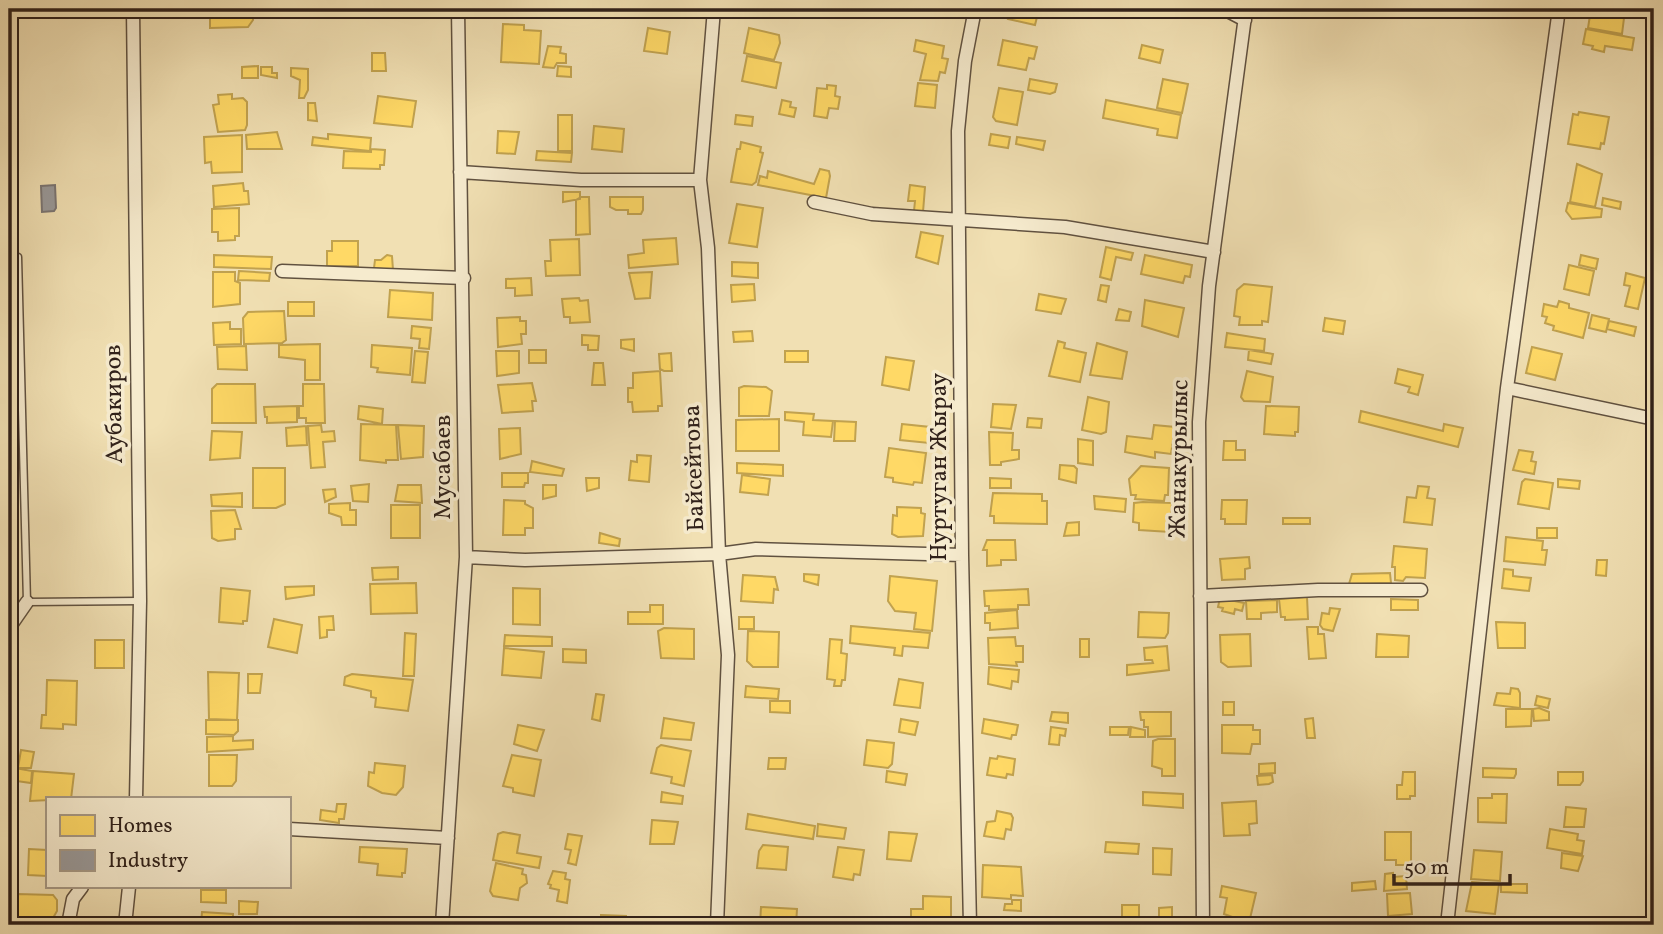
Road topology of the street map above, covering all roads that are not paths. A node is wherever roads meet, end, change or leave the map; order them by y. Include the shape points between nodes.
1 (133, 9) edge
2 (458, 9) edge
3 (714, 9) edge
4 (975, 9) edge
5 (1224, 9) edge
6 (1559, 9) edge
7 (1245, 15) edge
8 (460, 172) junction
9 (700, 180) junction
10 (814, 202) dead end
11 (960, 222) junction
12 (1214, 252) junction
13 (18, 257) dead end
14 (282, 271) dead end
15 (464, 278) junction
16 (1507, 388) junction
17 (1654, 419) edge
18 (719, 554) junction
19 (962, 555) junction
20 (466, 557) junction
21 (1421, 590) dead end
22 (1200, 596) junction
23 (140, 601) junction
24 (27, 602) junction
25 (9, 628) edge
26 (136, 797) edge
27 (290, 829) edge
28 (448, 838) junction
29 (81, 888) edge
30 (129, 888) edge
31 (68, 925) edge
32 (125, 925) edge
33 (442, 925) edge
34 (717, 925) edge
35 (970, 925) edge
36 (1203, 925) edge
37 (1447, 925) edge

1 - 23 street, Аубакиров
2 - 8 street, Мусабаев
3 - 9 street, Байсейтова
4 - 11 street, Нуртуган Жырау via 958,131
5 - 7 street, Жанакурылыс
6 - 16 street
7 - 12 street, Жанакурылыс
8 - 9 street via 581,180
8 - 15 street, Мусабаев
9 - 18 street, Байсейтова via 708,248
10 - 11 street via 872,215
11 - 12 street via 1065,226
11 - 19 street, Нуртуган Жырау
12 - 22 street, Жанакурылыс via 1199,422
13 - 24 lane
14 - 15 street
15 - 20 street, Мусабаев
16 - 17 street
16 - 37 street
18 - 19 street via 756,549
18 - 20 street via 525,560
18 - 34 street, Байсейтова via 729,655
19 - 35 street, Нуртуган Жырау
20 - 28 street, Мусабаев
21 - 22 street
22 - 36 street, Жанакурылыс
23 - 24 lane
23 - 26 street, Аубакиров
24 - 25 street
27 - 28 street
28 - 33 street, Мусабаев
29 - 31 street
30 - 32 street

